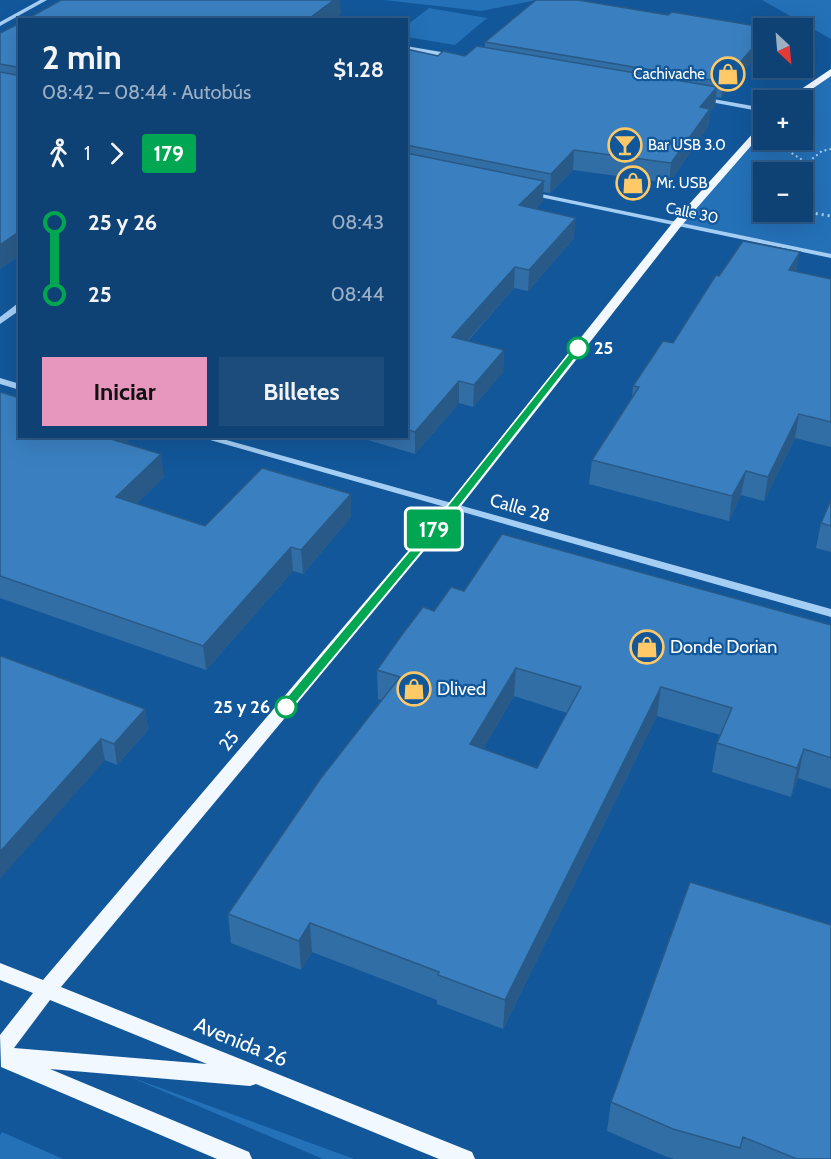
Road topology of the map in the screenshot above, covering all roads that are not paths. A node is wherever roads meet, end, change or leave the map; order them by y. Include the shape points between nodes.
1 (44, 0) edge
2 (0, 24) edge
3 (408, 48) edge
4 (464, 58) edge
5 (831, 72) edge
6 (803, 90) edge
7 (694, 98) edge
8 (753, 108) edge
9 (753, 137) edge
10 (519, 191) edge
11 (678, 223) junction
12 (831, 255) edge
13 (18, 308) edge
14 (0, 321) edge
15 (0, 381) edge
16 (18, 386) edge
17 (207, 438) edge
18 (453, 507) junction
19 (831, 613) edge
20 (0, 971) edge
21 (47, 989) junction
22 (0, 1051) edge
23 (0, 1057) edge
24 (265, 1078) junction
25 (241, 1159) edge
26 (464, 1159) edge

1 - 2 street
3 - 4 street
5 - 6 main road
7 - 8 street
9 - 11 main road, 25
10 - 11 street, Calle 30
11 - 12 street, Calle 30
11 - 18 main road, 25
13 - 14 street
15 - 16 street
17 - 18 street, Calle 28
18 - 19 street, Calle 28
18 - 21 main road, 25
20 - 21 main road, Avenida 26
21 - 22 main road, 25
21 - 24 main road, Avenida 26
23 - 24 main road
23 - 25 main road
24 - 26 main road, Avenida 26

